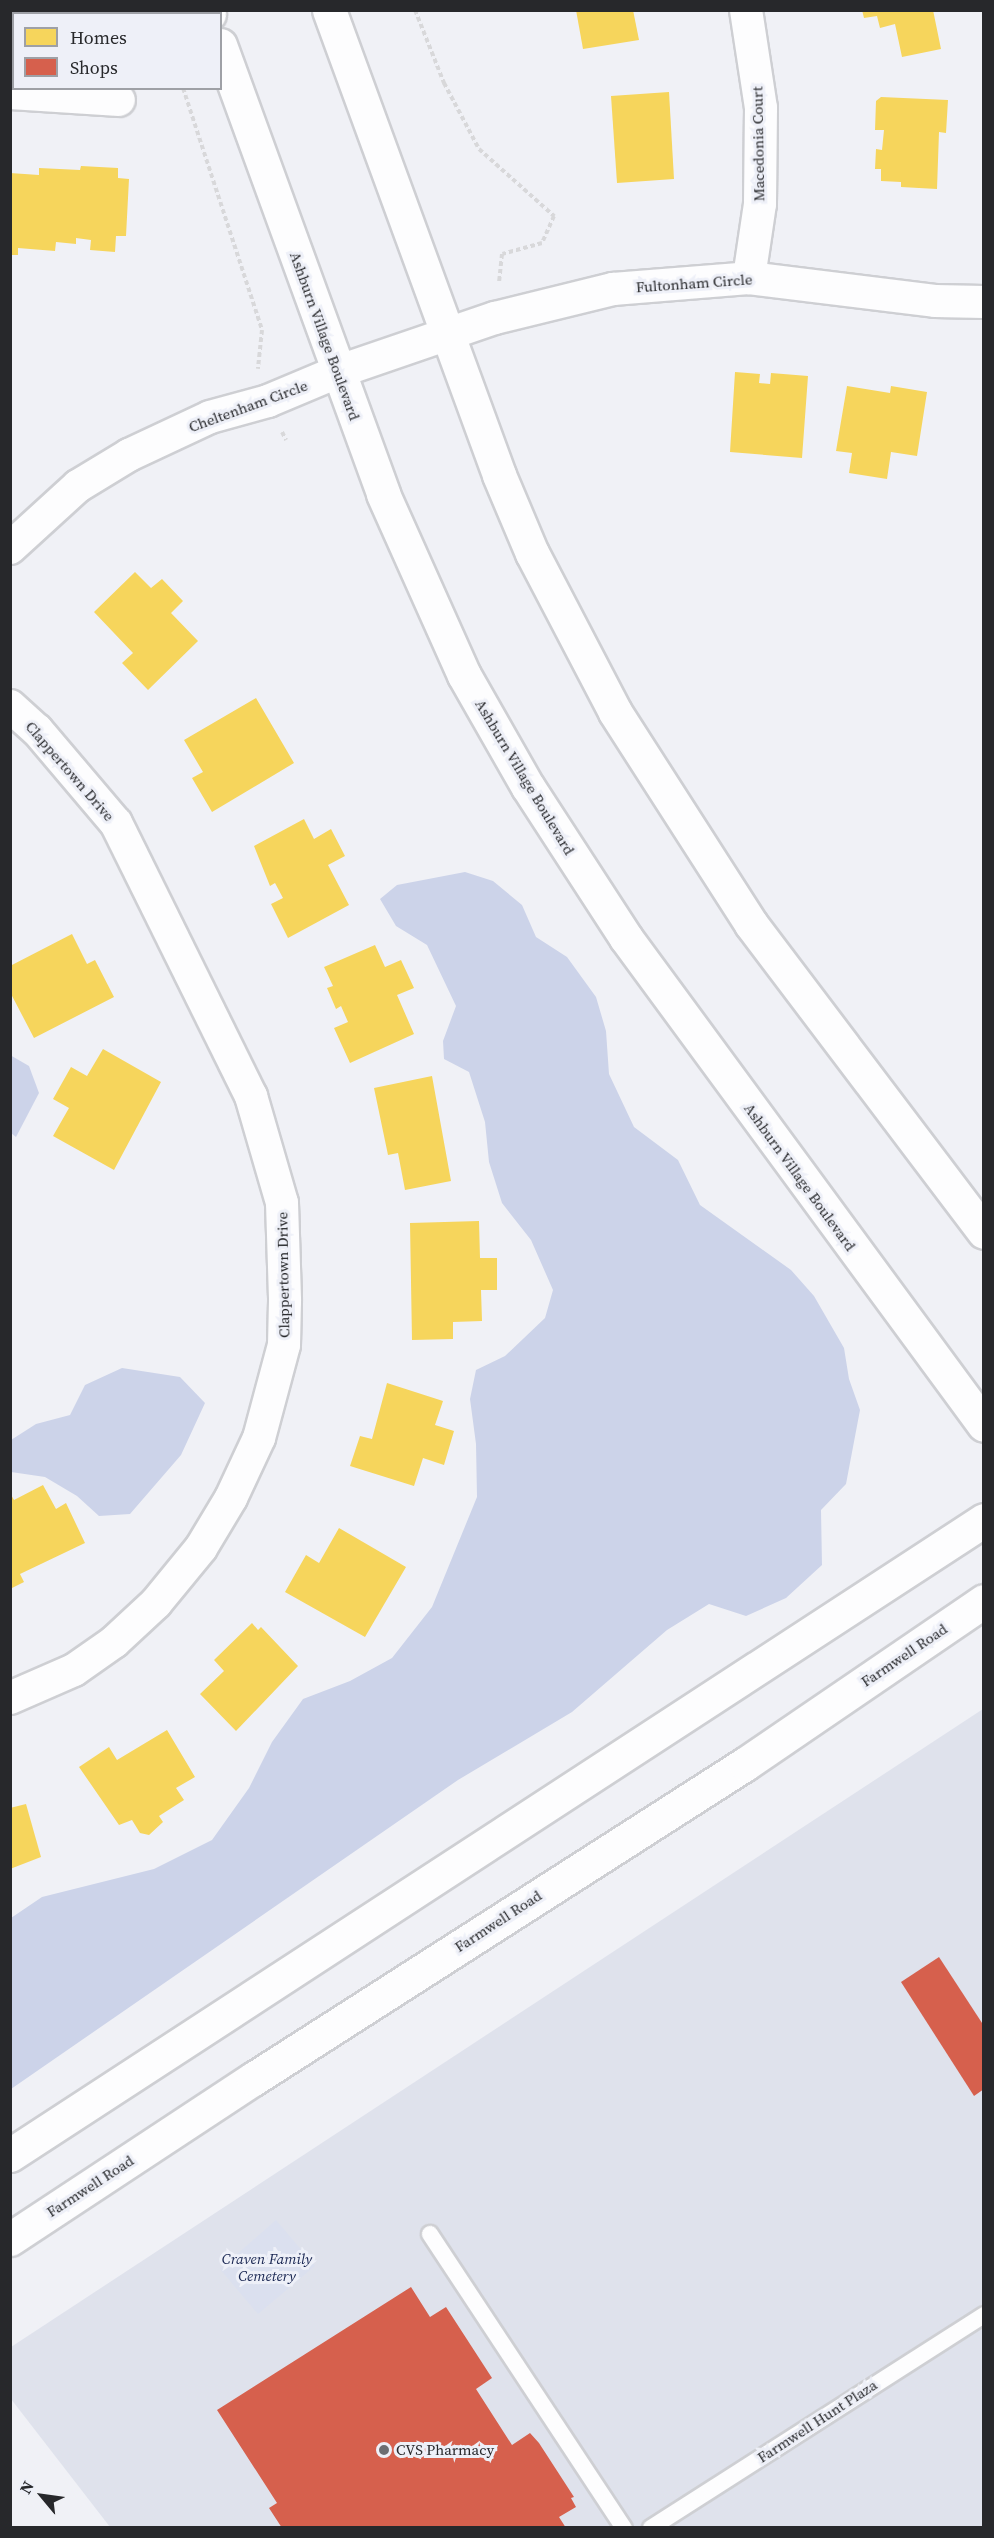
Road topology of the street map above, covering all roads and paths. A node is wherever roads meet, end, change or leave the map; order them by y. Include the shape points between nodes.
1 (329, 10) edge
2 (415, 10) edge
3 (746, 10) edge
4 (222, 51) edge
5 (184, 90) edge
6 (10, 93) edge
7 (119, 100) dead end
8 (749, 278) junction
9 (984, 302) edge
10 (495, 318) junction
11 (444, 335) junction
12 (337, 372) junction
13 (268, 401) junction
14 (286, 440) dead end
15 (10, 548) edge
16 (10, 706) edge
17 (984, 1232) edge
18 (984, 1425) edge
19 (984, 1520) edge
20 (984, 1601) edge
21 (10, 1698) edge
22 (10, 2155) edge
23 (430, 2234) dead end
24 (10, 2240) edge
25 (984, 2314) edge
26 (624, 2528) edge
27 (651, 2528) edge

1 - 11 main road
2 - 10 path via 444,83 480,149 554,216 542,243 502,254
3 - 8 street, Macedonia Court via 761,108 760,204
4 - 12 main road, Ashburn Village Boulevard
5 - 13 path via 262,330 256,366
6 - 7 street
8 - 9 street, Fultonham Circle via 935,301
8 - 10 street, Fultonham Circle via 613,289
10 - 11 street, Fultonham Circle
11 - 12 street, Cheltenham Circle
11 - 17 main road via 532,553 615,712 751,924
12 - 13 street, Cheltenham Circle
12 - 18 main road, Ashburn Village Boulevard via 383,494 464,675 528,787 626,938
13 - 14 path
13 - 15 street, Cheltenham Circle via 210,417 129,454 78,486
16 - 21 street, Clappertown Drive via 37,730 117,823 251,1096 282,1203 285,1301 284,1344 260,1438 201,1548 156,1603 114,1642 74,1670
19 - 22 main road
20 - 24 main road, Farmwell Road via 745,1764 253,2079
23 - 26 lane
25 - 27 lane, Farmwell Hunt Plaza

